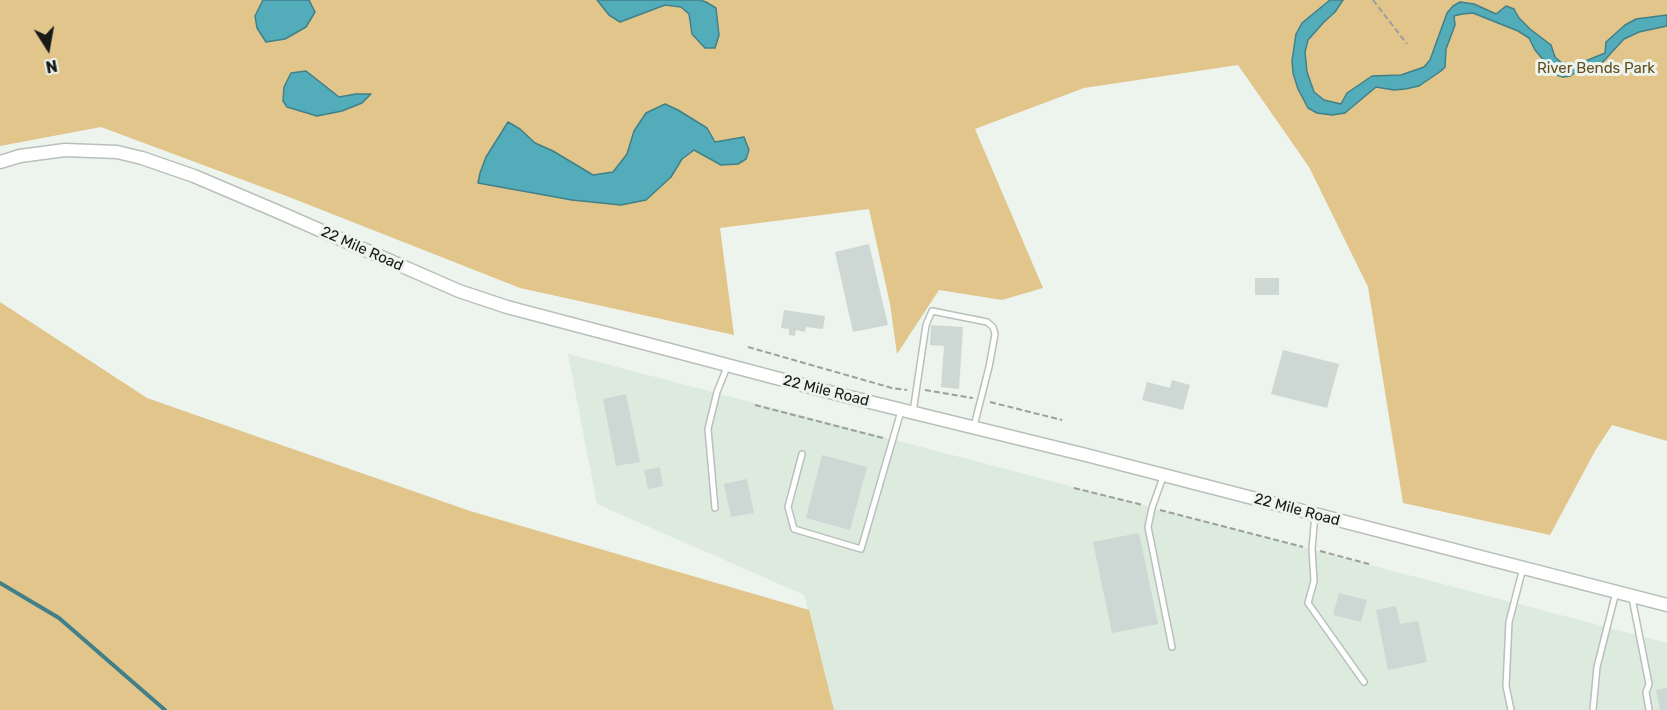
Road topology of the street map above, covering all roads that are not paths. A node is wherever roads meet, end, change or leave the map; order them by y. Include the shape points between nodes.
1 (0, 162) edge
2 (728, 365) junction
3 (907, 411) junction
4 (973, 427) junction
5 (802, 454) dead end
6 (1164, 475) junction
7 (715, 508) dead end
8 (1315, 514) junction
9 (1522, 568) junction
10 (1616, 592) junction
11 (1632, 596) junction
12 (1667, 605) edge
13 (1172, 647) dead end
14 (1364, 682) dead end
15 (1510, 710) edge
16 (1593, 710) edge
17 (1649, 710) edge

1 - 2 street, 22 Mile Road via 65,150 117,152 142,158 194,176 459,291
2 - 3 street, 22 Mile Road
2 - 7 lane via 708,429
3 - 4 street, 22 Mile Road
3 - 4 lane via 917,390 926,325 932,311 987,322 995,334
3 - 5 lane via 892,440 861,549 794,530 788,507
4 - 6 street, 22 Mile Road
6 - 8 street, 22 Mile Road
6 - 13 lane via 1148,527
8 - 9 street, 22 Mile Road
8 - 14 lane via 1314,581 1308,603
9 - 10 street, 22 Mile Road
9 - 15 lane via 1509,622 1506,686
10 - 11 street, 22 Mile Road
10 - 16 lane via 1597,668
11 - 12 street, 22 Mile Road
11 - 17 lane via 1649,684

